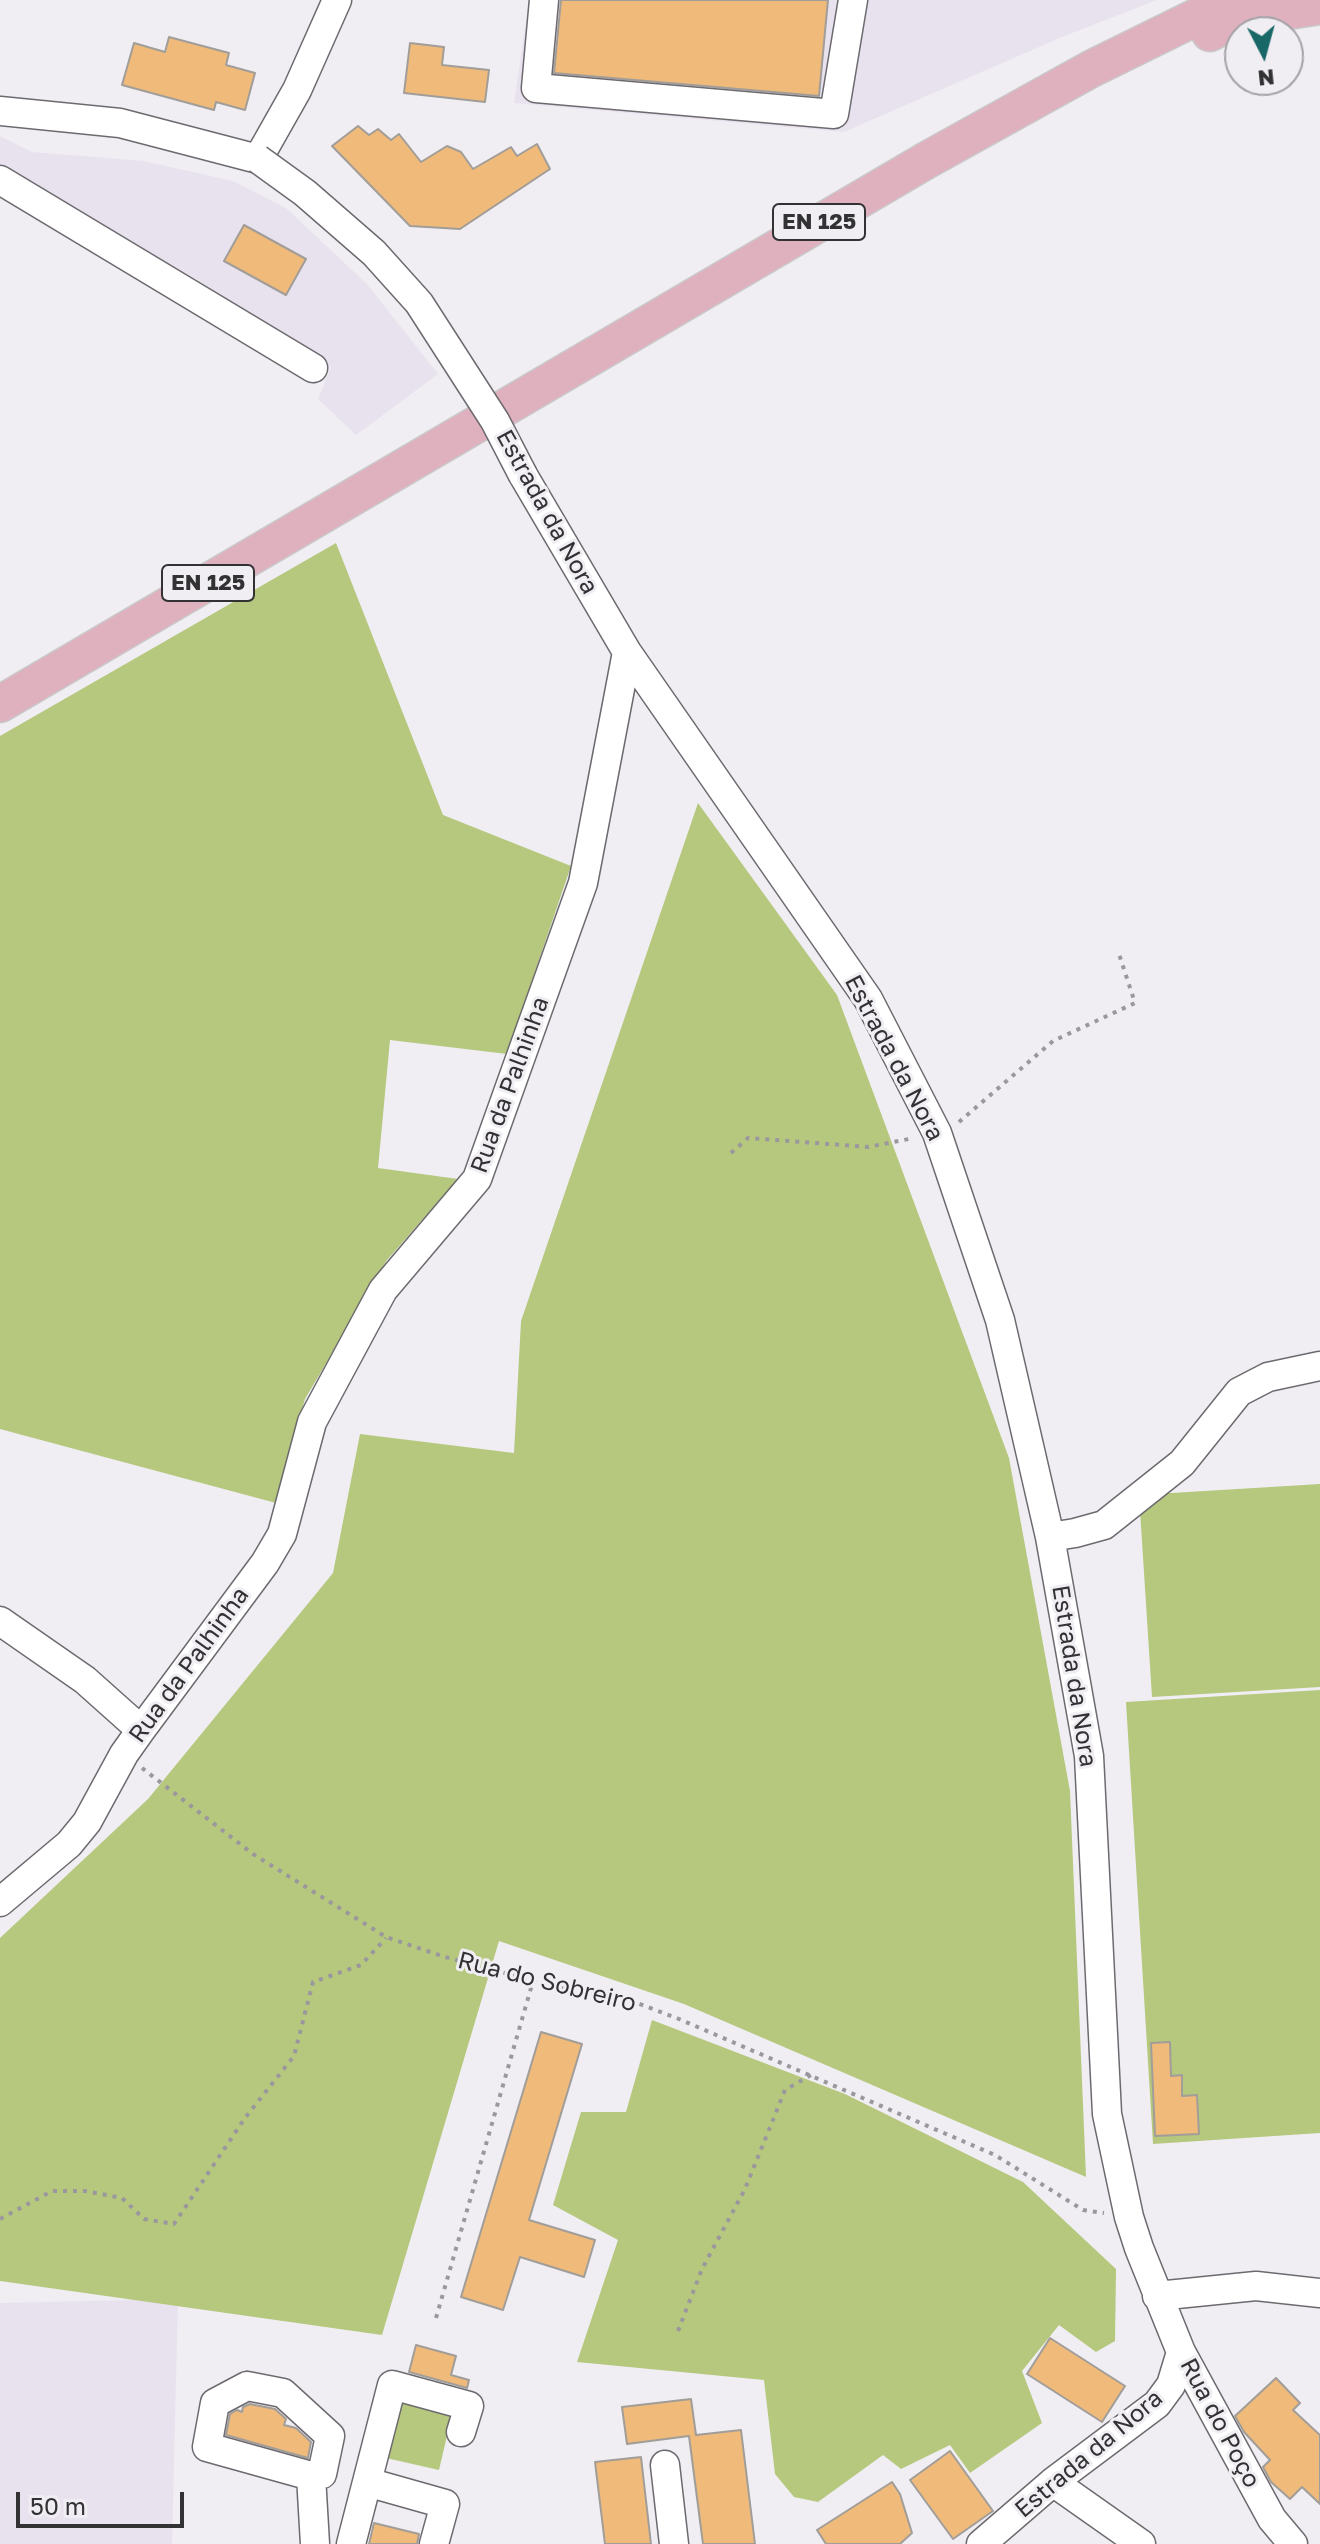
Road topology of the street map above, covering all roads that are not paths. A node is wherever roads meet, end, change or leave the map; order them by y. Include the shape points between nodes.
1 (337, 0) edge
2 (544, 0) edge
3 (853, 0) edge
4 (1274, 0) edge
5 (1320, 6) edge
6 (1234, 10) edge
7 (0, 111) edge
8 (258, 159) junction
9 (0, 180) edge
10 (313, 368) dead end
11 (627, 652) junction
12 (0, 704) edge
13 (1320, 1366) edge
14 (1050, 1537) junction
15 (0, 1621) edge
16 (141, 1730) junction
17 (0, 1902) edge
18 (1157, 2296) junction
19 (1317, 2300) edge
20 (1181, 2352) junction
21 (1157, 2404) junction
22 (1212, 2412) junction
23 (461, 2432) dead end
24 (665, 2465) dead end
25 (311, 2476) dead end
26 (367, 2482) junction
27 (1053, 2482) junction
28 (315, 2544) edge
29 (351, 2544) edge
30 (434, 2544) edge
31 (674, 2544) edge
32 (981, 2544) edge
33 (1141, 2544) edge
34 (1293, 2544) edge

1 - 8 street via 297,90
2 - 3 street via 536,88 834,114
4 - 6 main road, EN 125
5 - 6 main road
6 - 12 main road, EN 125 via 1091,69 927,160
7 - 8 street, Estrada da Nora via 120,123
8 - 11 street, Estrada da Nora, bridge via 374,253 419,303 495,421
9 - 10 street
11 - 14 street, Estrada da Nora via 868,999 937,1133 1000,1320
11 - 16 street, Rua da Palhinha via 583,883 477,1179 383,1290 312,1422 282,1534
13 - 14 street via 1268,1377 1239,1392 1182,1463 1104,1525
14 - 18 street, Estrada da Nora via 1089,1756 1107,2114 1129,2217
15 - 16 street via 85,1680
16 - 17 street, Rua da Palhinha via 69,1844
18 - 19 street via 1256,2286
18 - 20 street, Rua do Poço
20 - 21 street, Estrada da Nora via 1171,2385
20 - 22 street, Rua do Poço
21 - 22 street via 1178,2403
21 - 27 street, Estrada da Nora
22 - 34 street, Rua do Poço via 1272,2519
23 - 26 street via 469,2406 392,2385
24 - 31 street
25 - 28 street
26 - 29 street
26 - 30 street via 445,2504
27 - 32 street, Estrada da Nora
27 - 33 street

